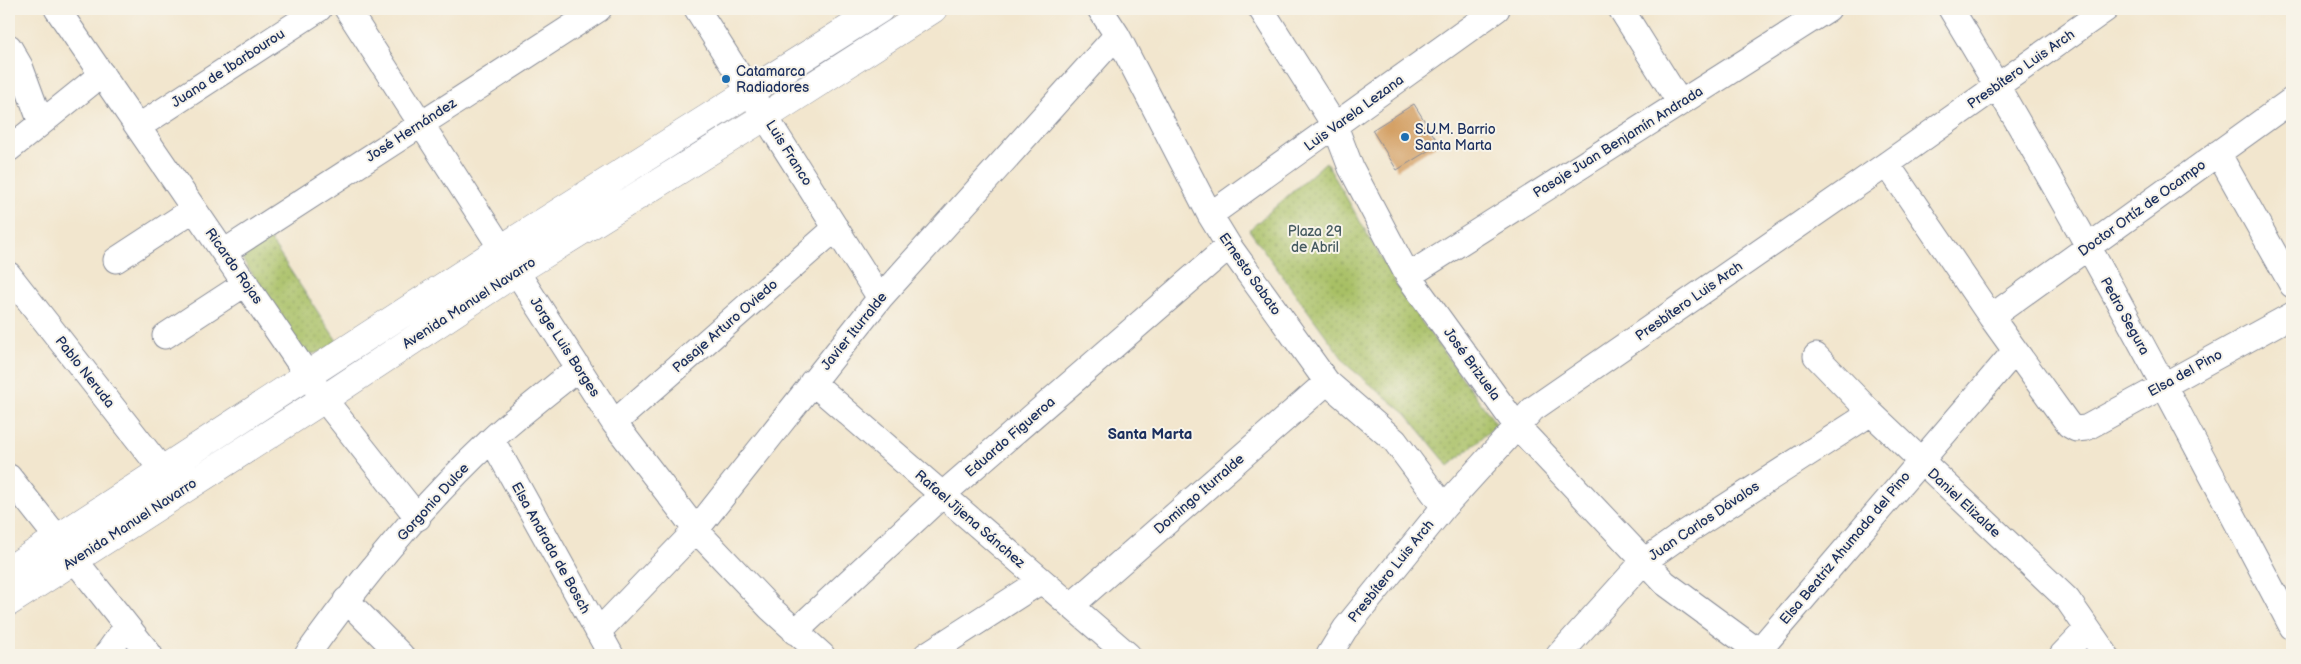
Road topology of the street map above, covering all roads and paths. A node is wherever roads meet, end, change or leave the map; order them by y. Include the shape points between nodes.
1 (57, 9) edge
2 (319, 9) edge
3 (347, 9) edge
4 (599, 9) edge
5 (697, 9) edge
6 (880, 9) edge
7 (933, 9) edge
8 (1100, 9) edge
9 (1261, 9) edge
10 (1497, 9) edge
11 (1621, 9) edge
12 (1828, 9) edge
13 (1952, 9) edge
14 (2106, 9) edge
15 (1469, 16) edge
16 (1116, 35) junction
17 (9, 47) edge
18 (102, 74) junction
19 (1998, 86) junction
20 (750, 91) junction
21 (2292, 100) edge
22 (1680, 103) junction
23 (766, 116) junction
24 (42, 123) junction
25 (421, 124) junction
26 (1335, 126) junction
27 (138, 127) junction
28 (9, 149) edge
29 (2218, 153) junction
30 (1887, 164) junction
31 (194, 209) junction
32 (1210, 215) junction
33 (836, 228) junction
34 (1229, 246) junction
35 (2088, 248) junction
36 (501, 249) junction
37 (224, 252) junction
38 (116, 260) dead end
39 (517, 271) junction
40 (9, 274) edge
41 (1408, 276) junction
42 (246, 283) junction
43 (2292, 285) edge
44 (880, 298) junction
45 (2292, 315) edge
46 (1991, 317) junction
47 (165, 336) dead end
48 (2015, 351) junction
49 (1816, 356) dead end
50 (578, 368) junction
51 (309, 375) junction
52 (812, 382) junction
53 (1327, 382) junction
54 (2163, 384) junction
55 (324, 399) junction
56 (1870, 413) junction
57 (614, 423) junction
58 (1516, 425) junction
59 (492, 440) junction
60 (1920, 460) junction
61 (162, 470) junction
62 (9, 477) edge
63 (942, 495) junction
64 (1444, 507) junction
65 (418, 518) junction
66 (696, 530) junction
67 (57, 538) junction
68 (73, 560) junction
69 (1643, 562) junction
70 (9, 570) edge
71 (1041, 581) junction
72 (346, 600) junction
73 (9, 602) edge
74 (1071, 606) junction
75 (126, 627) junction
76 (2292, 627) edge
77 (2087, 629) junction
78 (598, 632) junction
79 (795, 632) junction
80 (1759, 654) edge
81 (106, 655) edge
82 (150, 655) edge
83 (307, 655) edge
84 (401, 655) edge
85 (611, 655) edge
86 (822, 655) edge
87 (926, 655) edge
88 (1128, 655) edge
89 (1329, 655) edge
90 (1559, 655) edge
91 (2062, 655) edge
92 (2106, 655) edge

1 - 18 street, Ricardo Rojas
2 - 27 street, Juana de Ibarbourou
3 - 25 street, Jorge Luis Borges
4 - 25 street, José Hernández
5 - 20 street, Luis Franco
6 - 20 main road, Avenida Manuel Navarro
7 - 23 main road, Avenida Manuel Navarro
8 - 16 street, Ernesto Sabato
9 - 26 street, José Brizuela
10 - 15 street, Luis Varela Lezana
11 - 22 street
12 - 22 street, Pasaje Juan Benjamín Andrada
13 - 19 street, Pedro Segura
14 - 19 street, Presbítero Luis Arch
15 - 26 street, Luis Varela Lezana
16 - 32 street, Ernesto Sabato
16 - 44 street, Javier Iturralde
17 - 24 street via 20,66
18 - 24 street
18 - 27 street, Ricardo Rojas
19 - 30 street, Presbítero Luis Arch
19 - 35 street, Pedro Segura
20 - 23 street, Luis Franco
20 - 36 main road, Avenida Manuel Navarro
21 - 29 street, Doctor Ortíz de Ocampo
22 - 41 street, Pasaje Juan Benjamín Andrada
23 - 33 street, Luis Franco
23 - 39 main road, Avenida Manuel Navarro
24 - 28 street
25 - 36 street, Jorge Luis Borges
25 - 37 street, José Hernández
26 - 32 street, Luis Varela Lezana
26 - 41 street, José Brizuela via 1351,168
27 - 31 street, Ricardo Rojas
29 - 35 street, Doctor Ortíz de Ocampo
29 - 43 street
30 - 46 street
30 - 58 street, Presbítero Luis Arch via 1533,409
31 - 37 street, Ricardo Rojas
31 - 38 street
32 - 34 street, Ernesto Sabato
33 - 44 street, Luis Franco
33 - 57 street, Pasaje Arturo Oviedo
34 - 53 street, Ernesto Sabato
34 - 63 street, Eduardo Figueroa
35 - 46 street, Doctor Ortíz de Ocampo
35 - 54 street, Pedro Segura
36 - 39 street, Jorge Luis Borges
36 - 51 main road, Avenida Manuel Navarro
37 - 42 street, Ricardo Rojas
39 - 50 street, Jorge Luis Borges
39 - 55 main road, Avenida Manuel Navarro
40 - 61 street, Pablo Neruda
41 - 58 street, José Brizuela
42 - 47 street
42 - 51 street, Ricardo Rojas
44 - 52 street, Javier Iturralde
45 - 54 street, Elsa del Pino
46 - 48 street
48 - 54 street, Elsa del Pino via 2076,430 2086,428
48 - 60 street, Elsa Beatriz Ahumada del Pino
49 - 56 street, Daniel Elizalde
50 - 57 street, Jorge Luis Borges
50 - 59 street, Gorgonio Dulce
51 - 55 street, Ricardo Rojas
51 - 61 main road, Avenida Manuel Navarro
52 - 63 street, Rafael Jijena Sánchez
52 - 66 street, Javier Iturralde
53 - 64 street, Ernesto Sabato via 1395,441
53 - 74 street, Domingo Iturralde
54 - 76 street, Pedro Segura
55 - 65 street, Ricardo Rojas
55 - 68 main road, Avenida Manuel Navarro
56 - 60 street, Daniel Elizalde
56 - 69 street, Juan Carlos Dávalos
57 - 66 street, Jorge Luis Borges
58 - 64 street, Presbítero Luis Arch
58 - 69 street, José Brizuela
59 - 65 street, Gorgonio Dulce
59 - 78 street, Elsa Andrada de Bosch
60 - 77 street, Daniel Elizalde via 2066,600
60 - 80 street, Elsa Beatriz Ahumada del Pino
61 - 67 main road, Avenida Manuel Navarro
62 - 67 street
63 - 71 street, Rafael Jijena Sánchez
63 - 79 street, Eduardo Figueroa
64 - 89 street, Presbítero Luis Arch via 1345,629
65 - 72 street, Gorgonio Dulce
66 - 78 street, Javier Iturralde
66 - 79 street, Jorge Luis Borges
67 - 68 street
67 - 70 main road, Avenida Manuel Navarro
68 - 73 main road, Avenida Manuel Navarro
68 - 75 street
69 - 80 street, José Brizuela via 1665,583
69 - 90 street, Juan Carlos Dávalos
71 - 74 street, Rafael Jijena Sánchez
71 - 87 street
72 - 83 street, Gorgonio Dulce
72 - 84 street
74 - 88 street, Rafael Jijena Sánchez
75 - 81 street
75 - 82 street
77 - 91 street
77 - 92 street, Daniel Elizalde
78 - 85 street, Elsa Andrada de Bosch
79 - 86 street, Jorge Luis Borges

